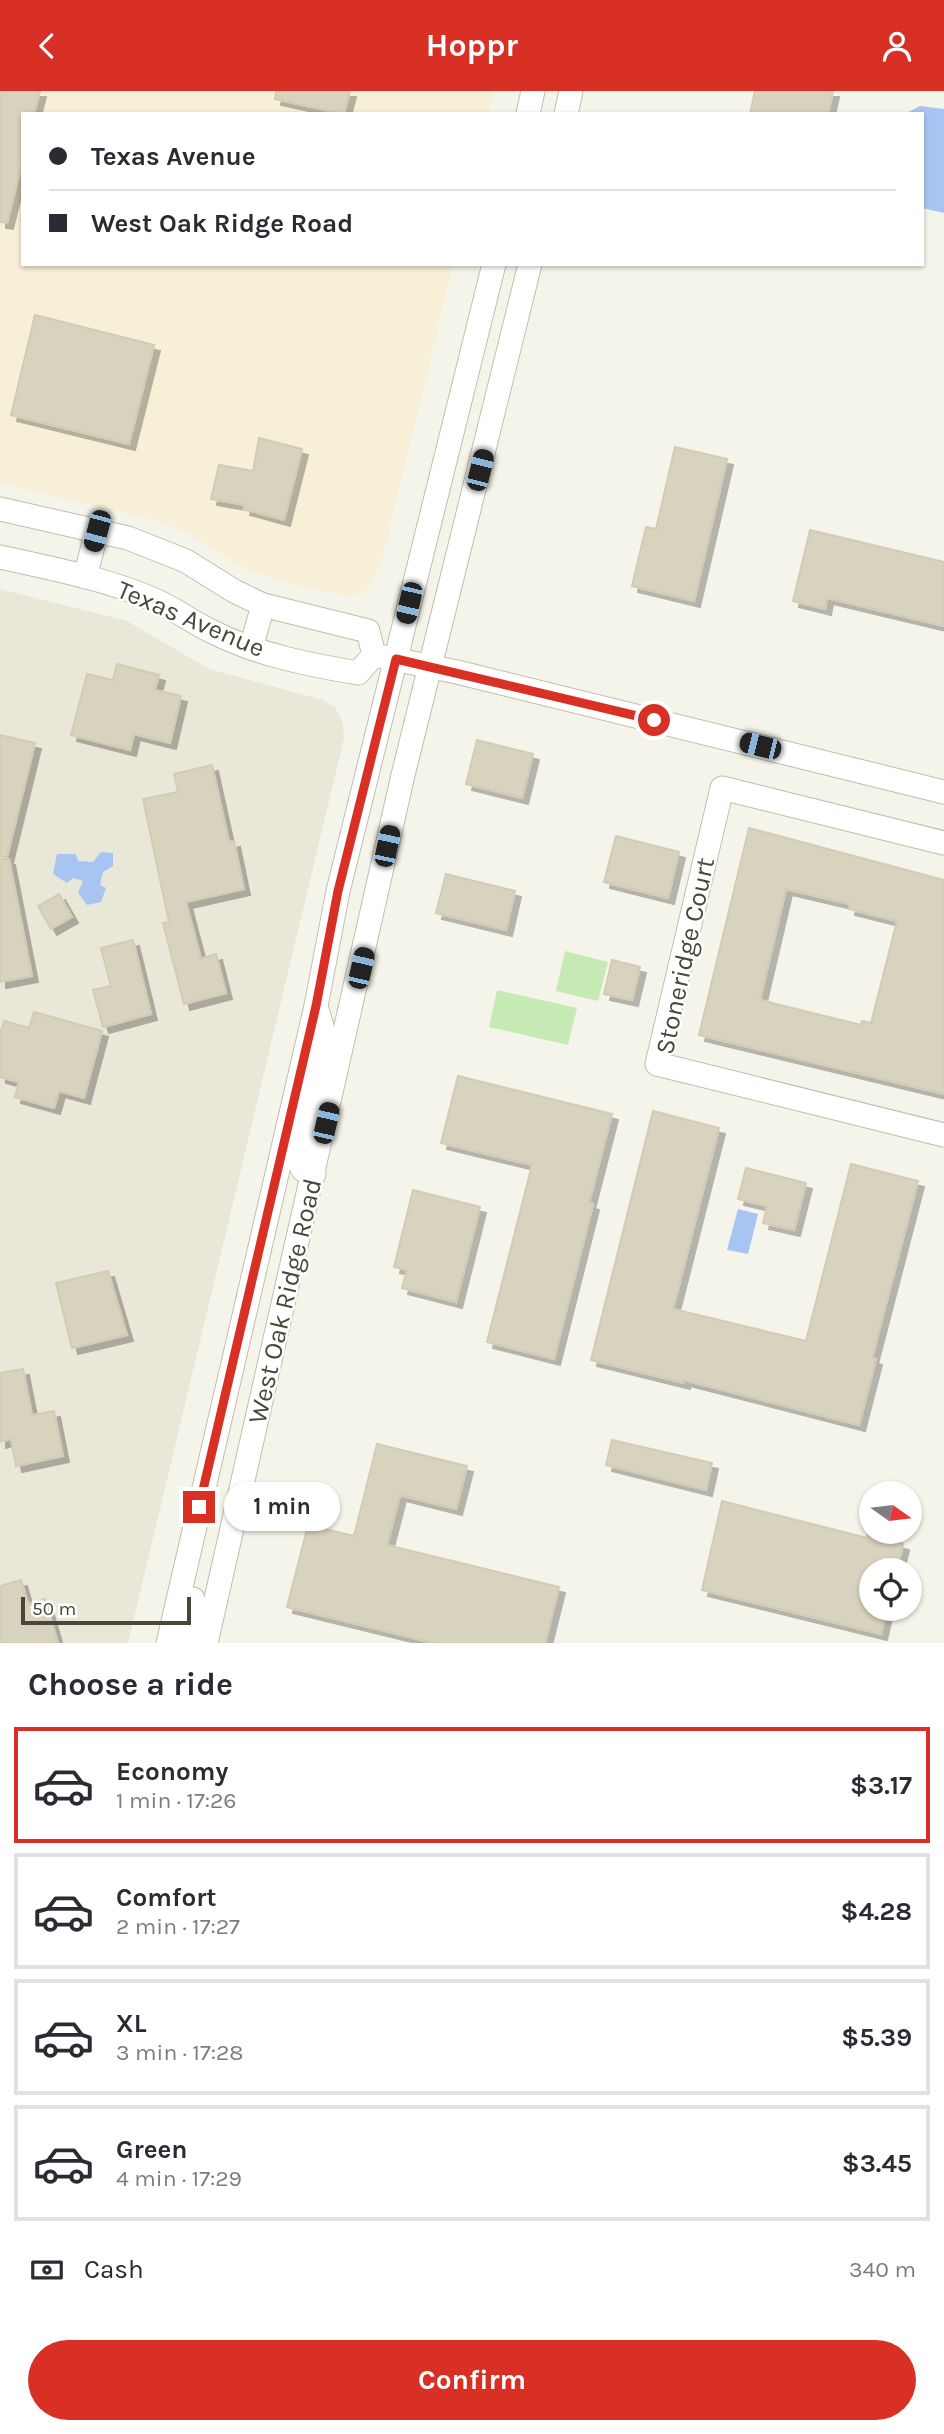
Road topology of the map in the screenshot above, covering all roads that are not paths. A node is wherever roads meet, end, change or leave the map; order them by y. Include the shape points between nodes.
1 (533, 91) edge
2 (571, 91) edge
3 (528, 112) edge
4 (566, 112) edge
5 (493, 266) edge
6 (530, 266) edge
7 (0, 509) edge
8 (97, 531) junction
9 (0, 557) edge
10 (85, 577) junction
11 (264, 605) junction
12 (251, 648) junction
13 (385, 657) junction
14 (431, 667) junction
15 (944, 792) edge
16 (944, 843) edge
17 (316, 1006) junction
18 (944, 1135) edge
19 (314, 1174) junction
20 (194, 1531) junction
21 (168, 1643) edge
22 (192, 1643) edge
23 (206, 1643) edge

1 - 3 street
2 - 4 street
5 - 13 street, West Oak Ridge Road
6 - 14 street, West Oak Ridge Road
7 - 8 street, Texas Avenue
8 - 10 street
8 - 11 street, Texas Avenue via 176,557
9 - 10 street, Texas Avenue
10 - 12 street, Texas Avenue via 158,602
11 - 12 street
11 - 13 street, Texas Avenue via 368,631
12 - 13 street, Texas Avenue via 358,673
13 - 14 street
13 - 17 street, West Oak Ridge Road
14 - 15 street
14 - 19 street, West Oak Ridge Road
16 - 18 street, Stoneridge Court via 722,788 657,1063
17 - 19 street via 325,1036 297,1158 303,1170
17 - 20 street, West Oak Ridge Road
19 - 23 street, West Oak Ridge Road
20 - 21 street, West Oak Ridge Road
20 - 22 street via 201,1563 187,1626 187,1639

